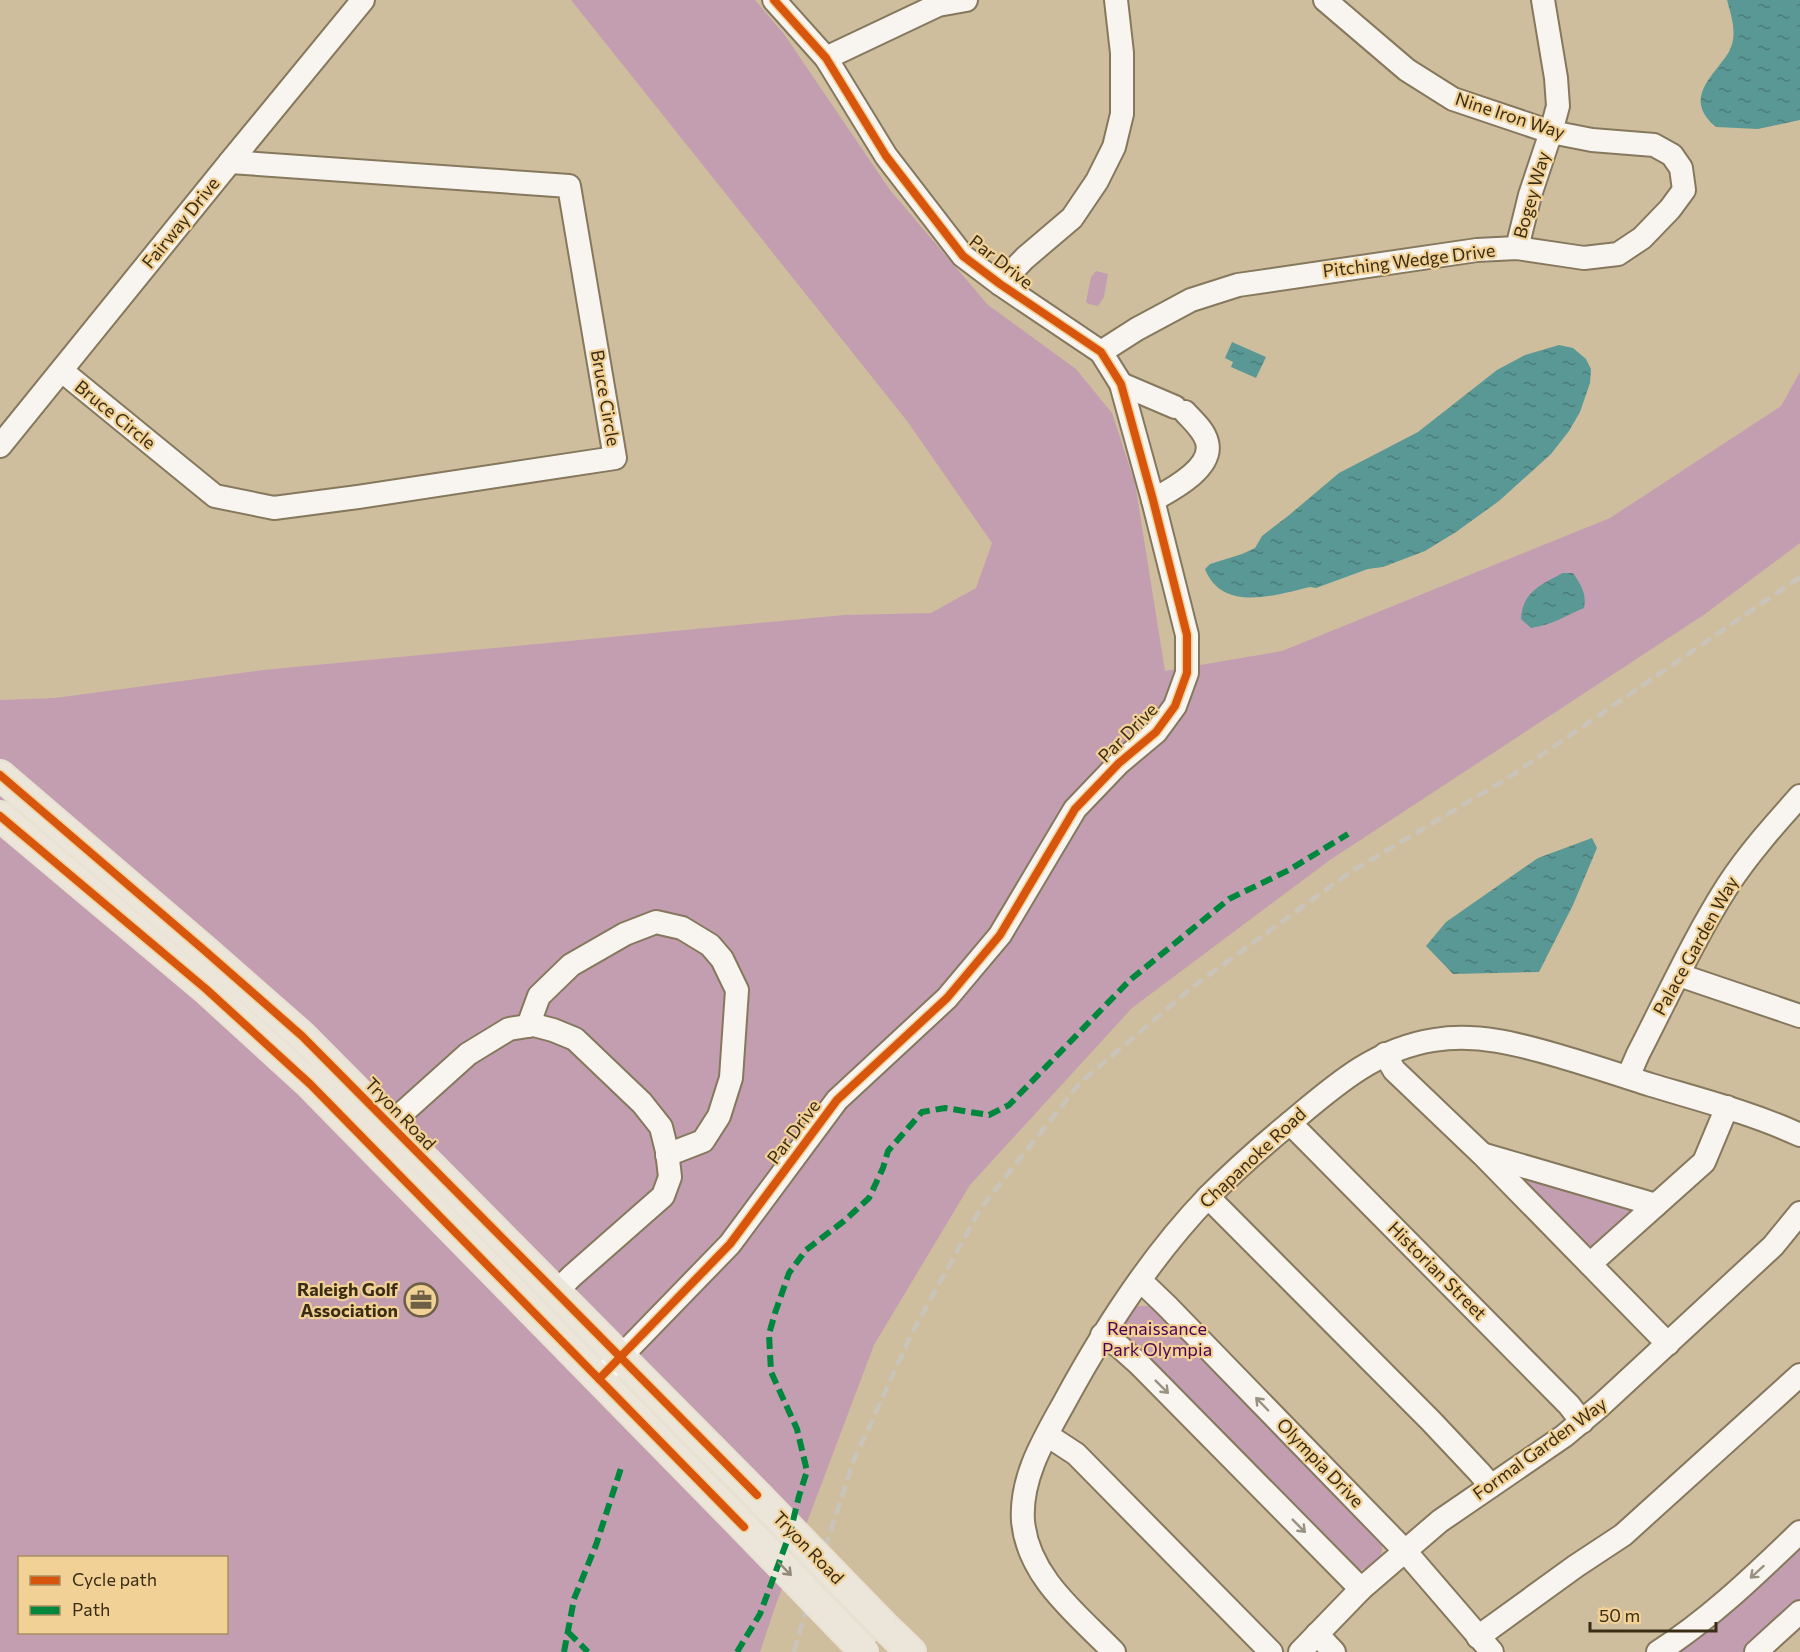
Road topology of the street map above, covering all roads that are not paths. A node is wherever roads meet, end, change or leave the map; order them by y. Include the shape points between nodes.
1 (363, 0) edge
2 (774, 0) edge
3 (966, 0) edge
4 (1116, 0) edge
5 (1325, 0) edge
6 (1543, 0) edge
7 (826, 58) junction
8 (1551, 132) junction
9 (230, 162) junction
10 (1682, 168) joint
11 (1517, 248) junction
12 (1000, 284) junction
13 (1101, 352) junction
14 (62, 371) junction
15 (1121, 384) junction
16 (0, 446) edge
17 (1154, 500) junction
18 (0, 776) edge
19 (1800, 796) edge
20 (0, 816) edge
21 (1679, 975) junction
22 (1800, 1016) edge
23 (528, 1026) junction
24 (1385, 1054) junction
25 (1628, 1077) junction
26 (1727, 1107) junction
27 (1290, 1123) junction
28 (389, 1125) junction
29 (1800, 1135) edge
30 (667, 1155) junction
31 (1483, 1155) junction
32 (1208, 1197) junction
33 (1656, 1205) junction
34 (1800, 1213) edge
35 (1590, 1264) junction
36 (1140, 1281) junction
37 (556, 1292) junction
38 (1102, 1335) junction
39 (1668, 1344) junction
40 (620, 1357) junction
41 (1800, 1375) edge
42 (599, 1379) junction
43 (1582, 1422) junction
44 (1047, 1435) junction
45 (1491, 1486) junction
46 (1800, 1532) edge
47 (1405, 1551) junction
48 (1362, 1589) junction
49 (1800, 1612) edge
50 (1317, 1634) junction
51 (1485, 1644) edge
52 (865, 1652) edge
53 (911, 1652) edge
54 (1114, 1652) edge
55 (1271, 1652) edge
56 (1300, 1652) edge
57 (1334, 1652) edge
58 (1658, 1652) edge
59 (1756, 1652) edge

1 - 9 street, Fairway Drive
2 - 7 street, Par Drive
3 - 7 street via 938,5
4 - 12 street via 1122,53 1122,114 1114,147 1072,218
5 - 8 street, Nine Iron Way via 1407,70 1453,99
6 - 8 street, Bogey Way via 1558,106
7 - 12 street, Par Drive via 893,165 963,256
8 - 10 street, Nine Iron Way via 1653,145 1672,155
8 - 11 street, Bogey Way
9 - 14 street, Fairway Drive
9 - 14 street, Bruce Circle via 569,186 615,458 274,508 215,496
10 - 11 street, Pitching Wedge Drive via 1684,190 1642,238 1618,254 1584,258
11 - 13 street, Pitching Wedge Drive via 1477,250 1238,285 1191,300
12 - 13 street, Par Drive
13 - 15 street, Par Drive
14 - 16 street, Fairway Drive
15 - 17 street, Par Drive
15 - 17 street via 1180,409 1203,432 1208,444 1205,458 1188,480
17 - 40 street, Par Drive via 1187,635 1187,673 1175,706 1155,732 1076,809 1000,935 947,998 837,1100 730,1244
18 - 28 main road, Tryon Road via 273,1010
19 - 21 street, Palace Garden Way via 1729,884
20 - 42 main road, Tryon Road via 287,1062
21 - 22 street
21 - 25 street, Palace Garden Way
23 - 28 street via 509,1029 468,1054
23 - 30 street via 575,1039 655,1119 661,1127
23 - 30 street via 539,996 563,973 625,934 656,922 682,928 710,945 722,959 737,990 731,1078 719,1116 703,1141
24 - 25 street, Chapanoke Road via 1437,1039 1490,1039
24 - 27 street, Chapanoke Road via 1353,1071
24 - 31 street via 1394,1070
25 - 26 street, Chapanoke Road
26 - 29 street, Chapanoke Road
26 - 33 street via 1704,1162
27 - 32 street, Chapanoke Road
27 - 43 street, Historian Street
28 - 37 main road, Tryon Road
30 - 37 street via 670,1177 663,1196
31 - 33 street
31 - 35 street
32 - 36 street, Chapanoke Road
32 - 45 street
33 - 35 street
34 - 39 street, Formal Garden Way via 1773,1246
35 - 39 street
36 - 38 street, Chapanoke Road
47 -> 36 street, Olympia Drive
37 - 40 main road, Tryon Road
38 - 44 street, Chapanoke Road
38 -> 48 street via 1139,1364
39 - 43 street, Formal Garden Way
40 - 42 street, Par Drive
40 - 53 main road, Tryon Road, bridge
41 - 51 street via 1623,1535 1576,1566
42 -> 52 main road, Tryon Road, bridge
43 - 45 street, Formal Garden Way
44 - 54 street, Chapanoke Road via 1025,1486 1024,1533 1033,1558 1052,1589
44 - 55 street via 1076,1454
45 - 47 street, Formal Garden Way
46 -> 58 street via 1682,1637
47 - 48 street, Formal Garden Way
47 - 51 street, Olympia Drive
48 - 50 street, Formal Garden Way
49 - 59 street
50 - 56 street, Formal Garden Way
50 - 57 street

